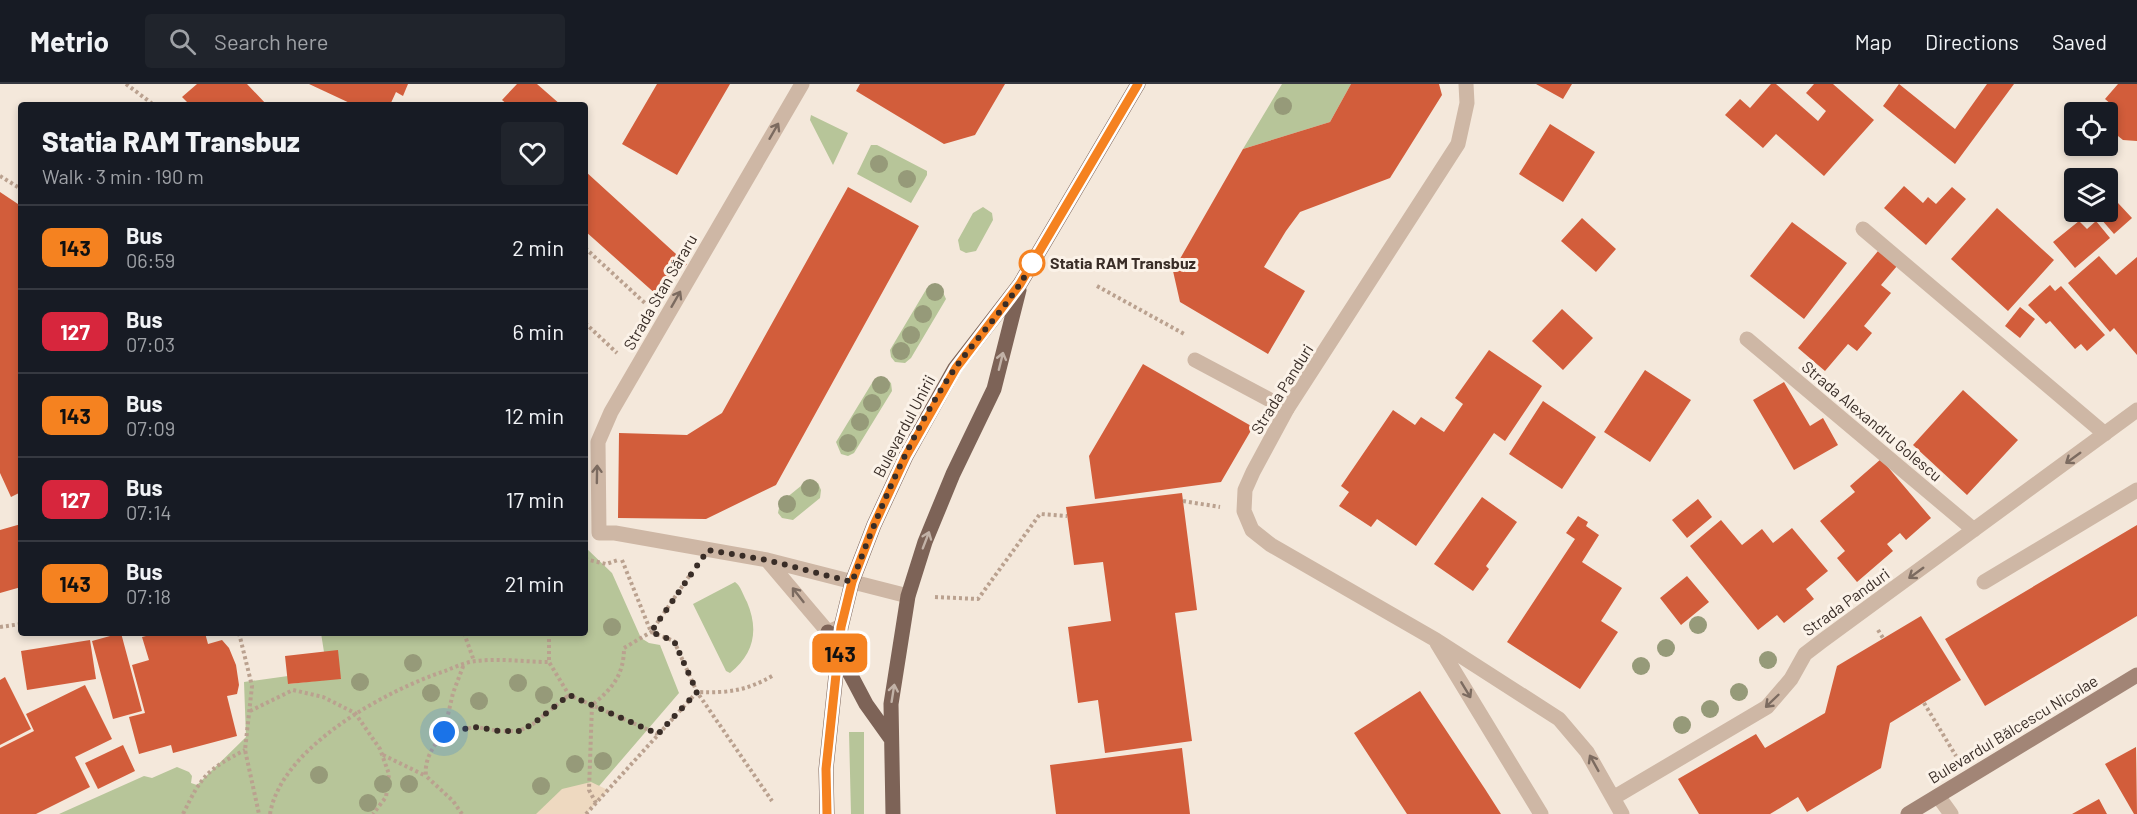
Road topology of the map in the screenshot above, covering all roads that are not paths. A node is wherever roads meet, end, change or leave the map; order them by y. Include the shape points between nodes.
1 (802, 84) edge
2 (1138, 84) edge
3 (1466, 84) edge
4 (1863, 229) dead end
5 (1020, 284) junction
6 (1747, 339) dead end
7 (1195, 360) dead end
8 (1287, 409) junction
9 (2137, 410) edge
10 (2105, 434) junction
11 (2137, 490) edge
12 (1974, 531) junction
13 (767, 560) junction
14 (852, 582) junction
15 (1984, 582) dead end
16 (908, 596) junction
17 (834, 629) junction
18 (1436, 640) junction
19 (840, 654) junction
20 (2137, 675) edge
21 (891, 739) junction
22 (1938, 796) junction
23 (1613, 798) junction
24 (827, 814) edge
25 (893, 814) edge
26 (1541, 814) edge
27 (1622, 814) edge
28 (1908, 814) edge
29 (1951, 814) edge

13 -> 1 street, Strada Stan Săraru via 599,533 598,442 611,412
2 - 5 main road, Bulevardul Unirii
3 - 8 street, Strada Panduri via 1467,103 1458,144
4 - 10 street
5 - 14 main road, Bulevardul Unirii via 956,368 939,398 897,476
16 -> 5 main road, Bulevardul Unirii via 953,474 994,389
6 - 12 street, Strada Alexandru Golescu
7 - 8 street
8 - 18 street, Strada Panduri via 1245,490 1244,511 1252,530 1271,545
9 - 10 street, Strada Panduri
10 -> 12 street, Strada Panduri
11 - 15 street
12 -> 23 street, Strada Panduri via 1805,654 1791,679 1767,707
13 - 14 street
17 -> 13 street
14 - 16 street
14 - 17 main road, Bulevardul Unirii
21 -> 16 main road, Bulevardul Unirii via 891,704
17 - 19 main road, Bulevardul Unirii
23 -> 18 street via 1587,752 1559,720
18 -> 26 street
19 - 21 main road via 866,704
19 - 24 main road, Bulevardul Unirii via 829,726
20 - 22 street, Bulevardul Bălcescu Nicolae
21 - 25 main road, Bulevardul Unirii
22 - 28 street, Bulevardul Bălcescu Nicolae
22 - 29 street
23 - 27 street

